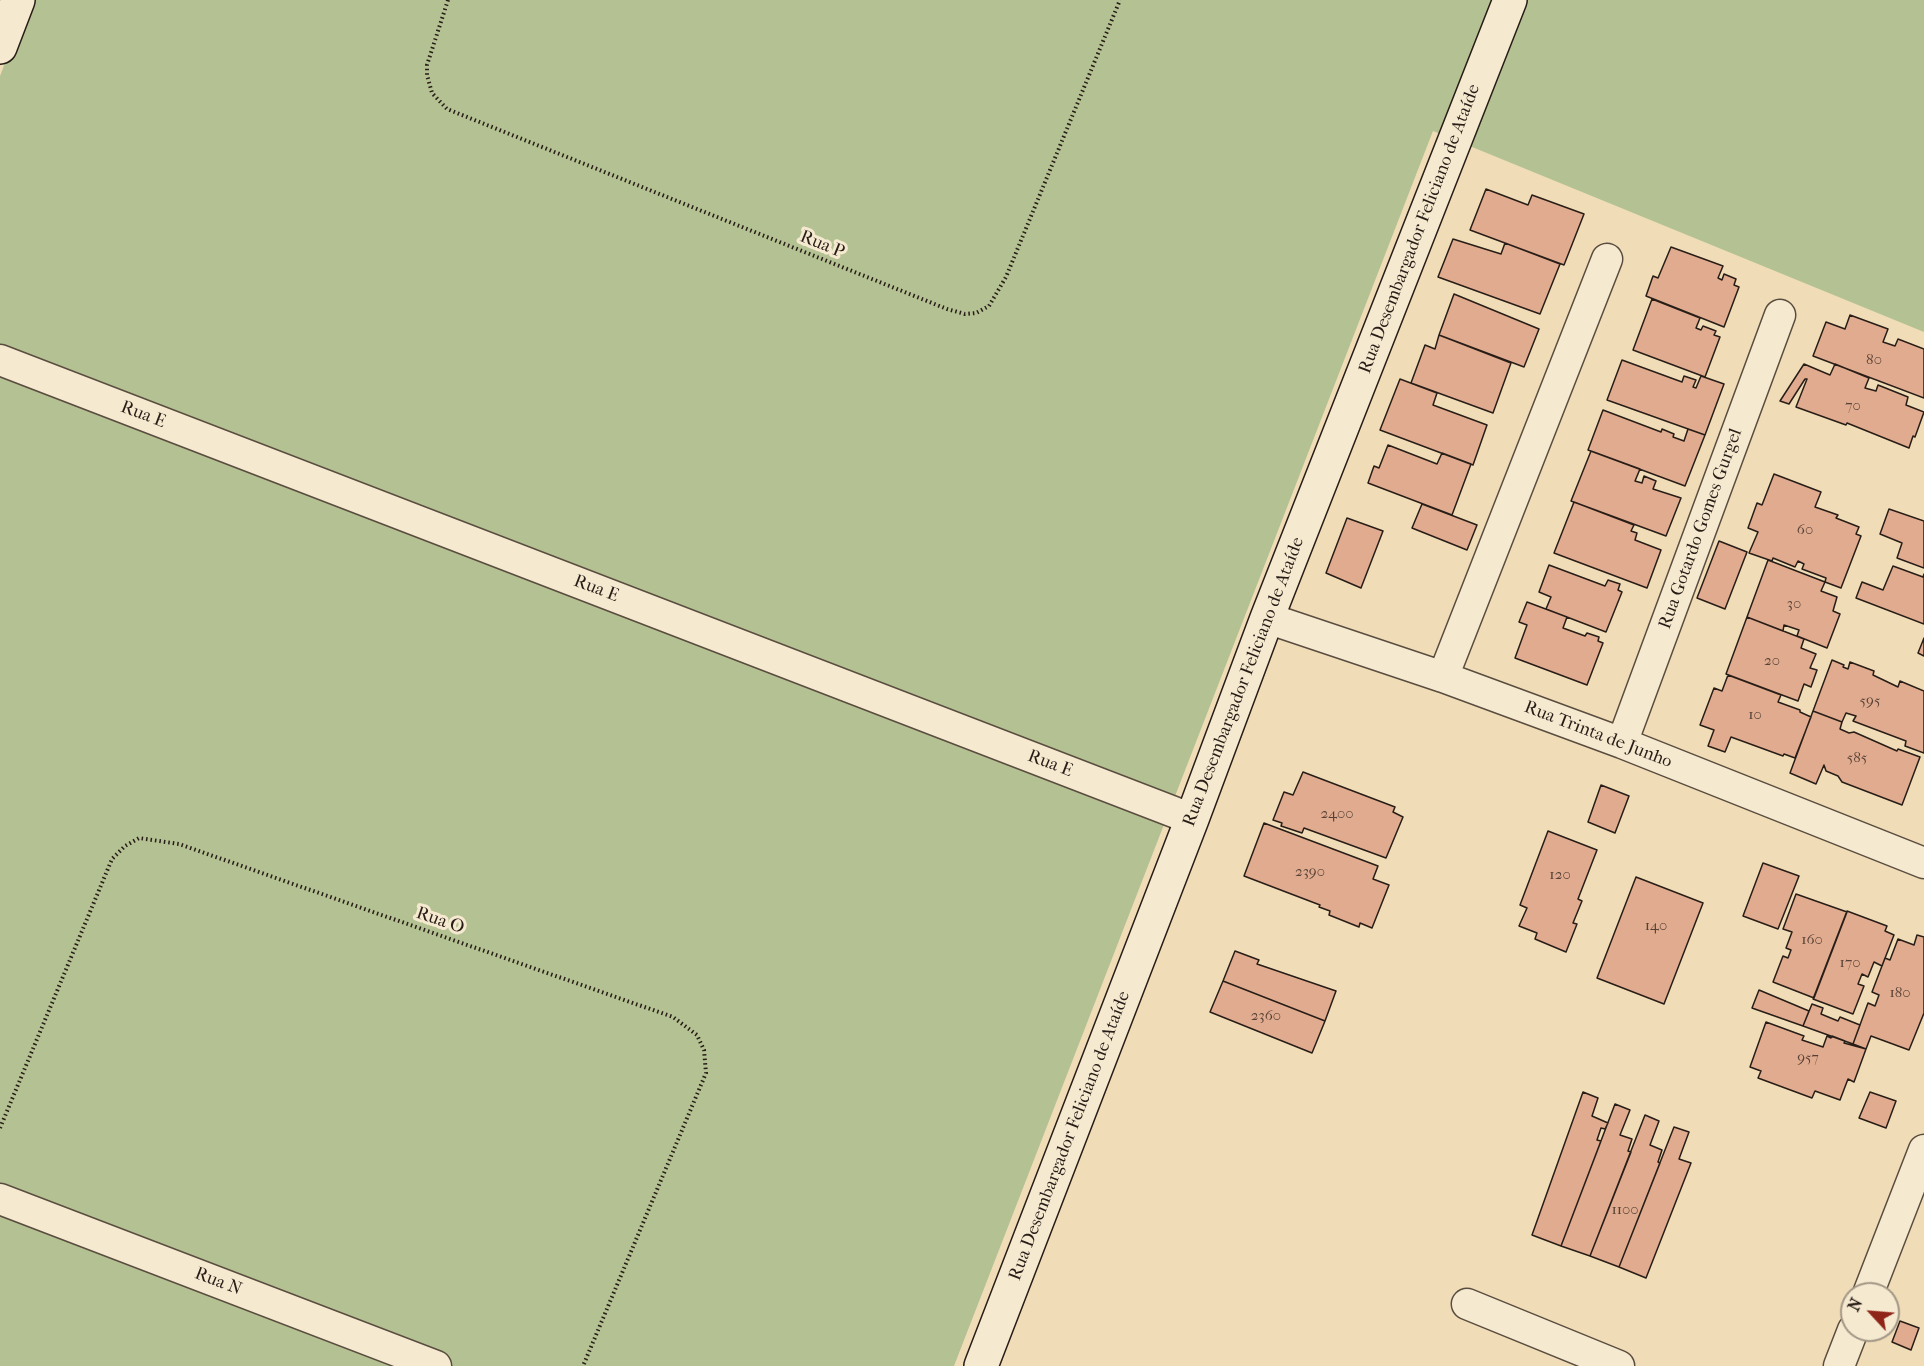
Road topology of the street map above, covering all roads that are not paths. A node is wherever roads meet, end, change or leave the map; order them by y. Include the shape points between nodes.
1 (18, 0) edge
2 (1510, 0) edge
3 (0, 47) edge
4 (1607, 259) dead end
5 (1780, 315) dead end
6 (0, 360) edge
7 (1267, 618) junction
8 (1443, 677) junction
9 (1622, 744) junction
10 (1192, 819) junction
11 (1924, 863) edge
12 (1924, 1150) edge
13 (0, 1198) edge
14 (1873, 1282) edge
15 (1467, 1304) dead end
16 (1848, 1342) edge
17 (436, 1366) edge
18 (981, 1366) edge
19 (1619, 1366) edge
20 (1839, 1366) edge

1 - 3 street
2 - 7 street, Rua Desembargador Feliciano de Ataíde
4 - 8 street
5 - 9 street, Rua Gotardo Gomes Gurgel
6 - 10 street, Rua E
7 - 8 street, Rua Trinta de Junho
7 - 10 street, Rua Desembargador Feliciano de Ataíde
8 - 9 street, Rua Trinta de Junho
9 - 11 street, Rua Trinta de Junho
10 - 18 street, Rua Desembargador Feliciano de Ataíde
12 - 14 street
13 - 17 street, Rua N
15 - 19 street
16 - 20 street

